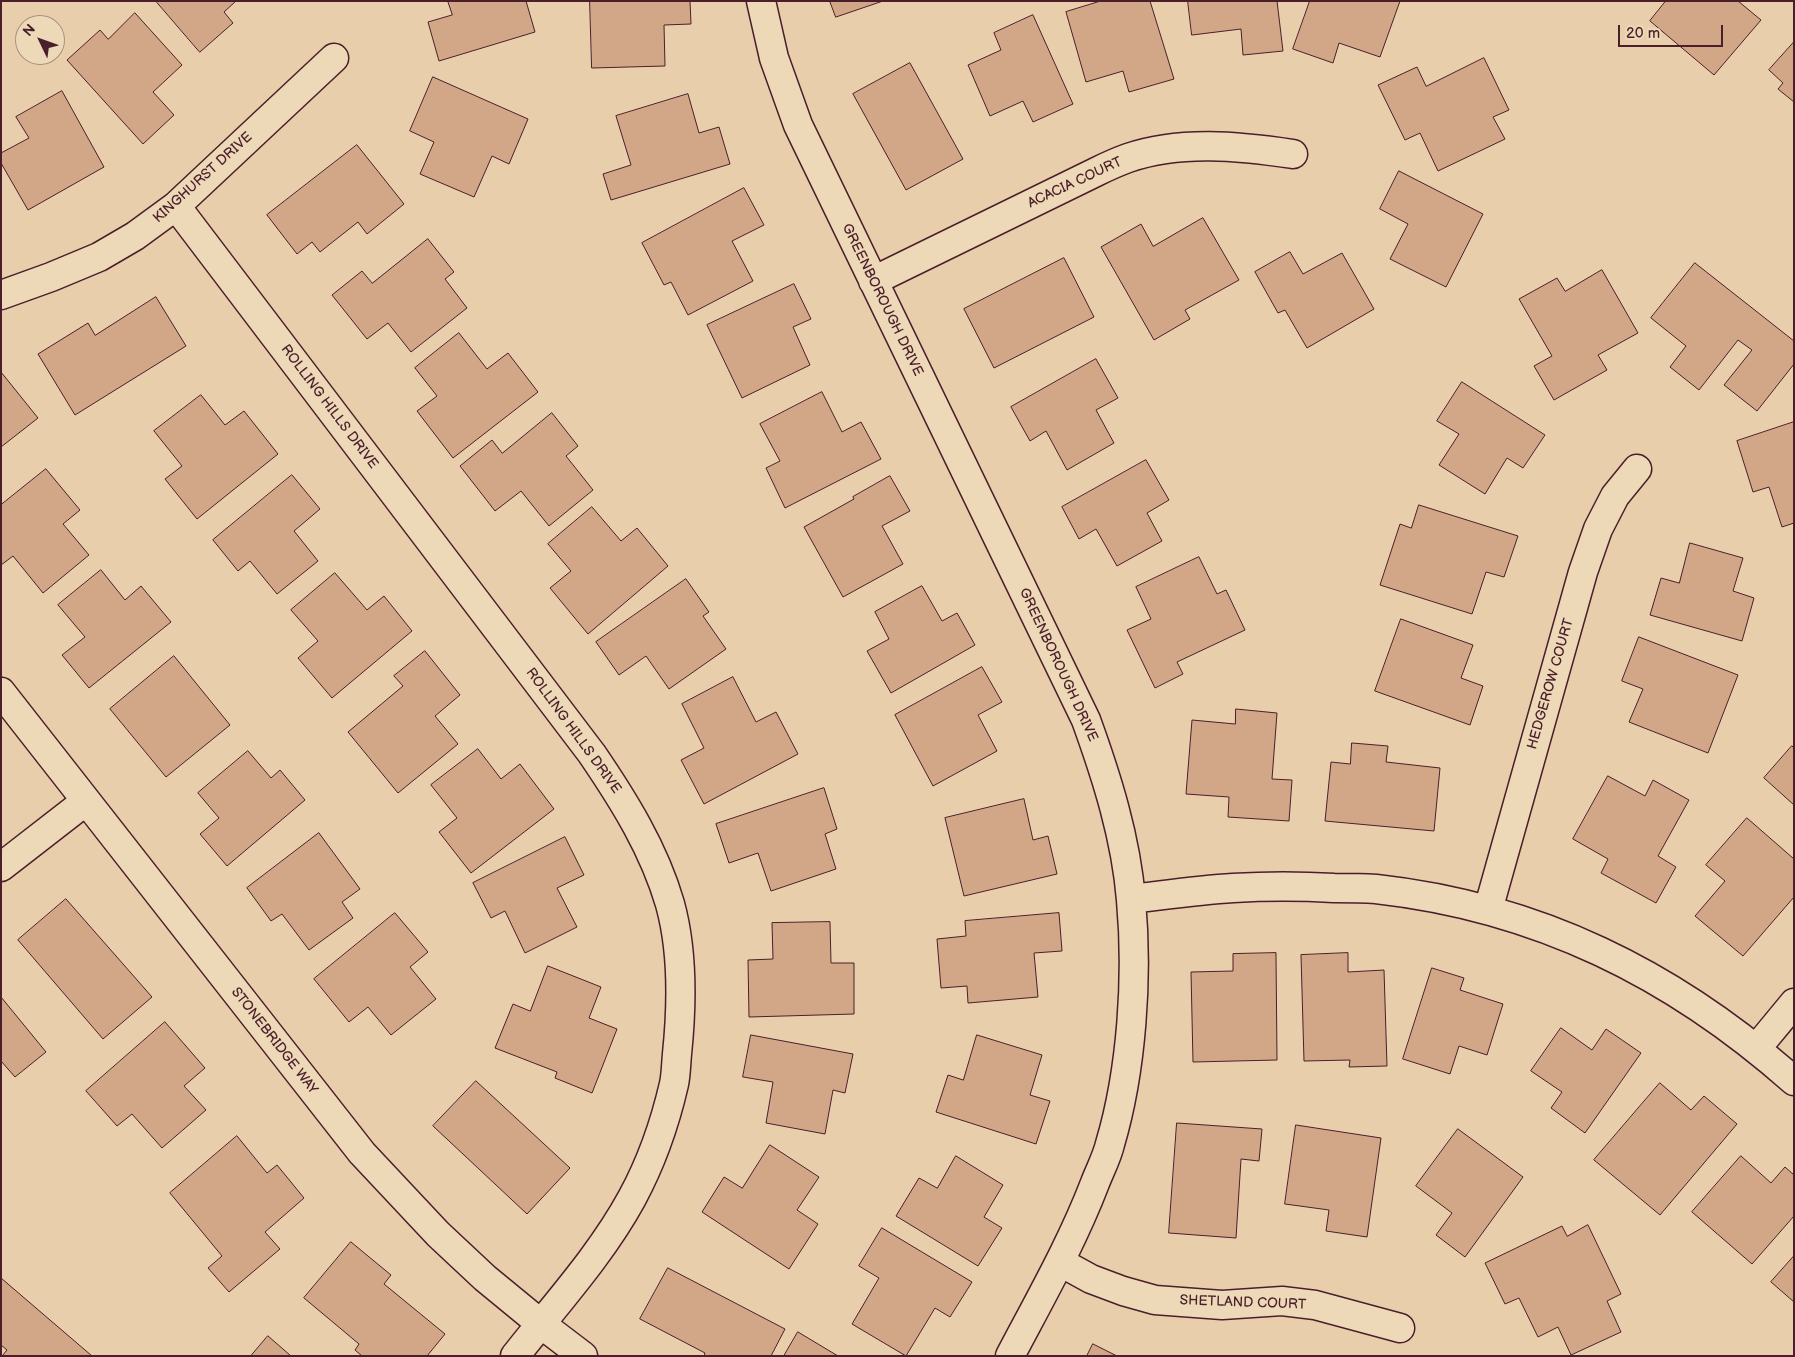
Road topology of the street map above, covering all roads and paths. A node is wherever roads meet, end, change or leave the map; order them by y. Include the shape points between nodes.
1 (762, 1) edge
2 (334, 58) dead end
3 (1293, 154) dead end
4 (176, 206) junction
5 (873, 281) junction
6 (1, 295) edge
7 (1638, 469) dead end
8 (1, 692) edge
9 (86, 801) junction
10 (1, 867) edge
11 (1131, 899) junction
12 (1488, 910) junction
13 (1794, 1003) edge
14 (1756, 1049) junction
15 (1794, 1081) edge
16 (1060, 1262) junction
17 (540, 1324) junction
18 (1400, 1328) dead end
19 (516, 1356) edge
20 (583, 1356) edge
21 (1010, 1356) edge

1 - 5 street, GREENBOROUGH DRIVE via 774,58 798,125
2 - 4 street, KINGHURST DRIVE
3 - 5 street, ACACIA COURT via 1250,147 1209,146 1168,149 1129,158
4 - 6 street, KINGHURST DRIVE via 99,257
4 - 17 street, ROLLING HILLS DRIVE via 592,754 624,801 651,853 670,905 679,958 681,1022 674,1083 657,1143 632,1198 599,1250
5 - 11 street, GREENBOROUGH DRIVE via 1086,720 1105,773 1122,840
7 - 12 street, HEDGEROW COURT via 1615,496 1582,572
8 - 9 street, STONEBRIDGE WAY
9 - 10 street
9 - 17 street, STONEBRIDGE WAY via 362,1152 438,1234
11 - 12 street via 1232,888 1298,886 1375,889
11 - 16 street, GREENBOROUGH DRIVE via 1134,990 1125,1078 1110,1145
12 - 14 street via 1529,922 1616,958 1712,1015
13 - 14 street
14 - 15 street
16 - 18 street, SHETLAND COURT via 1091,1279 1155,1300 1222,1305 1282,1301
16 - 21 street, GREENBOROUGH DRIVE
17 - 19 street, ROLLING HILLS DRIVE
17 - 20 street, STONEBRIDGE WAY

